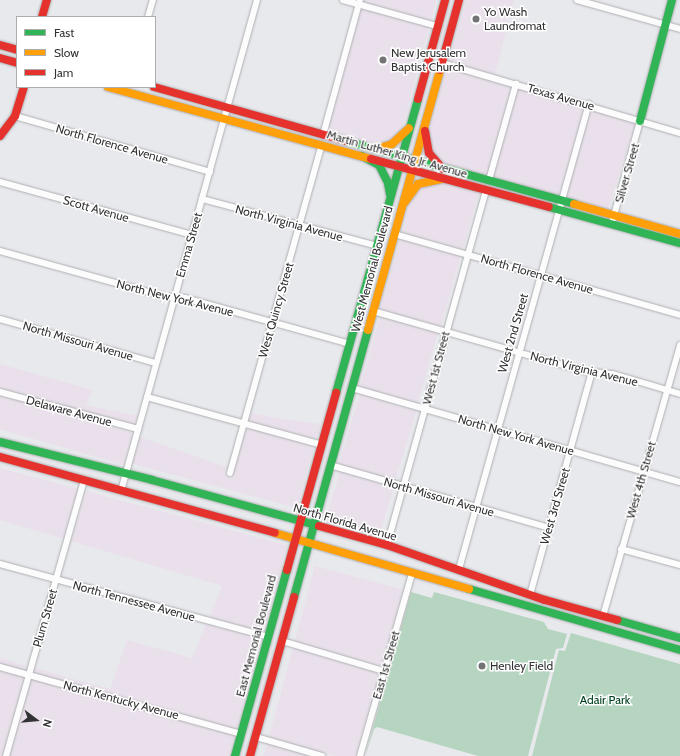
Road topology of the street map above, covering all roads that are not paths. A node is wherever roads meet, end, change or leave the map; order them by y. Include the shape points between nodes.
1 (47, 0) edge
2 (153, 0) edge
3 (257, 0) edge
4 (343, 0) edge
5 (445, 0) edge
6 (459, 0) edge
7 (577, 0) edge
8 (672, 0) edge
9 (359, 2) edge
10 (42, 16) edge
11 (148, 16) edge
12 (666, 25) junction
13 (437, 26) junction
14 (680, 29) edge
15 (0, 45) edge
16 (16, 50) edge
17 (0, 58) edge
18 (16, 63) edge
19 (442, 63) junction
20 (516, 84) junction
21 (24, 88) edge
22 (112, 88) edge
23 (156, 88) edge
24 (589, 104) junction
25 (228, 108) junction
26 (15, 116) junction
27 (225, 119) junction
28 (640, 121) junction
29 (424, 126) junction
30 (410, 127) junction
31 (680, 133) edge
32 (324, 135) junction
33 (0, 136) edge
34 (321, 146) junction
35 (377, 149) junction
36 (362, 156) junction
37 (402, 157) junction
38 (414, 161) junction
39 (399, 166) junction
40 (443, 169) junction
41 (411, 170) junction
42 (210, 172) junction
43 (442, 179) junction
44 (489, 180) junction
45 (0, 182) edge
46 (486, 191) junction
47 (202, 199) junction
48 (390, 199) junction
49 (561, 206) junction
50 (401, 208) junction
51 (614, 216) junction
52 (612, 224) junction
53 (299, 226) junction
54 (394, 234) junction
55 (680, 234) edge
56 (192, 235) junction
57 (680, 243) edge
58 (377, 246) junction
59 (0, 250) edge
60 (468, 254) junction
61 (542, 276) junction
62 (175, 297) junction
63 (373, 311) junction
64 (680, 315) edge
65 (0, 319) edge
66 (272, 323) junction
67 (446, 332) junction
68 (350, 344) junction
69 (680, 344) edge
70 (519, 353) junction
71 (156, 363) junction
72 (592, 372) junction
73 (352, 388) junction
74 (667, 390) junction
75 (0, 392) edge
76 (680, 394) edge
77 (147, 397) junction
78 (425, 410) junction
79 (244, 424) junction
80 (138, 429) junction
81 (498, 430) junction
82 (0, 442) edge
83 (322, 444) junction
84 (571, 451) junction
85 (0, 458) edge
86 (330, 465) junction
87 (644, 472) junction
88 (126, 473) junction
89 (230, 473) dead end
90 (84, 481) junction
91 (680, 482) edge
92 (403, 487) junction
93 (120, 491) junction
94 (476, 508) junction
95 (300, 522) junction
96 (313, 525) junction
97 (549, 528) junction
98 (295, 539) junction
99 (308, 544) junction
100 (386, 546) junction
101 (621, 549) junction
102 (0, 564) edge
103 (680, 565) edge
104 (390, 568) junction
105 (459, 569) junction
106 (412, 574) junction
107 (56, 580) junction
108 (530, 595) junction
109 (603, 616) junction
110 (268, 637) junction
111 (680, 638) edge
112 (282, 641) junction
113 (680, 650) edge
114 (0, 667) edge
115 (384, 672) junction
116 (29, 675) junction
117 (242, 734) junction
118 (256, 737) junction
119 (6, 756) edge
120 (235, 756) edge
121 (250, 756) edge
122 (322, 756) edge
123 (360, 756) edge

1 - 10 main road
2 - 11 street
3 - 25 street, Emma Street
4 - 9 street
5 - 13 main road, West Memorial Boulevard
6 - 19 main road, West Memorial Boulevard
7 - 12 street
8 - 12 main road
9 - 13 street
9 - 32 street
12 - 14 street
12 - 28 main road
13 - 30 main road, West Memorial Boulevard
15 - 16 main road
17 - 18 main road
19 - 20 street, Texas Avenue
19 - 29 main road, West Memorial Boulevard
20 - 24 street, Texas Avenue
20 - 44 street
21 - 26 main road
22 - 27 main road, Martin Luther King Jr. Avenue
23 - 25 main road, Martin Luther King Jr. Avenue
24 - 28 street, Texas Avenue
24 - 49 street, West 2nd Street
25 - 27 street, Emma Street
25 - 32 main road, Martin Luther King Jr. Avenue
26 - 33 main road
26 - 42 street, North Florence Avenue
27 - 34 main road, Martin Luther King Jr. Avenue
27 - 42 street, Emma Street
28 - 31 street, Texas Avenue
28 - 51 street, Silver Street
29 - 38 main road, West Memorial Boulevard
29 - 40 main road via 428,153
30 - 35 main road via 392,144
30 - 37 main road, West Memorial Boulevard
32 - 35 main road, Martin Luther King Jr. Avenue
34 - 36 main road, Martin Luther King Jr. Avenue
34 - 53 street, West Quincy Street
35 - 37 main road, Martin Luther King Jr. Avenue
36 - 39 main road, Martin Luther King Jr. Avenue
36 - 48 main road via 379,165 388,183
37 - 38 main road, Martin Luther King Jr. Avenue
37 - 39 main road, West Memorial Boulevard
38 - 40 main road, Martin Luther King Jr. Avenue
38 - 41 main road, West Memorial Boulevard
39 - 41 main road, Martin Luther King Jr. Avenue
39 - 48 main road, West Memorial Boulevard
40 - 44 main road, Martin Luther King Jr. Avenue
41 - 43 main road, Martin Luther King Jr. Avenue
41 - 50 main road, West Memorial Boulevard
42 - 47 street, Emma Street
43 - 46 main road, Martin Luther King Jr. Avenue
43 - 50 main road via 418,184
44 - 49 main road, Martin Luther King Jr. Avenue
45 - 56 street, Scott Avenue
46 - 49 main road, Martin Luther King Jr. Avenue
46 - 60 street, West 1st Street
47 - 53 street, North Virginia Avenue
47 - 56 street, Emma Street
48 - 58 main road, West Memorial Boulevard
49 - 51 main road, Martin Luther King Jr. Avenue
49 - 52 main road, Martin Luther King Jr. Avenue
49 - 61 street, West 2nd Street
50 - 54 main road, West Memorial Boulevard
51 - 52 street, Silver Street
51 - 55 main road, Martin Luther King Jr. Avenue
52 - 57 main road, Martin Luther King Jr. Avenue
53 - 58 street, North Virginia Avenue
53 - 66 street, West Quincy Street
54 - 60 street, North Florence Avenue
54 - 63 main road, West Memorial Boulevard
56 - 62 street, Emma Street
58 - 68 main road, West Memorial Boulevard
59 - 62 street, North New York Avenue
60 - 61 street, North Florence Avenue
60 - 67 street, West 1st Street
61 - 64 street, North Florence Avenue
61 - 70 street, West 2nd Street
62 - 66 street, North New York Avenue
62 - 71 street, Emma Street
63 - 67 street, North Virginia Avenue
63 - 73 main road, West Memorial Boulevard
65 - 71 street, North Missouri Avenue
66 - 68 street, North New York Avenue
66 - 79 street, West Quincy Street
67 - 70 street, North Virginia Avenue
67 - 78 street, West 1st Street
68 - 83 main road, West Memorial Boulevard
69 - 74 street, West 4th Street
70 - 72 street, North Virginia Avenue
70 - 81 street, West 2nd Street
71 - 77 street, Emma Street
72 - 74 street, North Virginia Avenue via 613,374
72 - 84 street, West 3rd Street
73 - 78 street, North New York Avenue
73 - 86 main road, West Memorial Boulevard
74 - 76 street, North Virginia Avenue
74 - 87 street, West 4th Street
75 - 80 street, Delaware Avenue
77 - 79 street
77 - 80 street, Emma Street
78 - 81 street, North New York Avenue
78 - 92 street, West 1st Street
79 - 83 street
79 - 89 street, West Quincy Street
80 - 88 street, Emma Street
81 - 84 street, North New York Avenue
81 - 94 street, West 2nd Street
82 - 88 main road, North Florida Avenue
83 - 95 main road, West Memorial Boulevard
84 - 87 street, North New York Avenue
84 - 97 street, West 3rd Street
85 - 90 main road
86 - 92 street, North Missouri Avenue
86 - 96 main road, West Memorial Boulevard
87 - 91 street, North New York Avenue
87 - 101 street, West 4th Street
88 - 93 street, Emma Street
88 - 95 main road, North Florida Avenue
90 - 93 main road
90 - 107 street, Plum Street
92 - 94 street, North Missouri Avenue
92 - 100 street, West 1st Street
93 - 98 main road
94 - 97 street, North Missouri Avenue
94 - 105 street, West 2nd Street
95 - 96 main road, North Florida Avenue
95 - 98 main road, East Memorial Boulevard
96 - 99 main road, West Memorial Boulevard
96 - 100 main road, North Florida Avenue
97 - 108 street, West 3rd Street
98 - 99 main road
98 - 110 main road, East Memorial Boulevard
99 - 104 main road
99 - 112 main road
100 - 105 main road, North Florida Avenue
101 - 103 street
101 - 109 street, West 4th Street
102 - 107 street, North Tennessee Avenue
104 - 106 main road
104 - 108 main road via 408,568 509,597 520,598
105 - 108 main road, North Florida Avenue
106 - 113 main road
106 - 115 street, East 1st Street
107 - 110 street, North Tennessee Avenue
107 - 116 street, Plum Street
108 - 109 main road, North Florida Avenue
109 - 111 main road, North Florida Avenue
110 - 117 main road, East Memorial Boulevard
112 - 115 street
112 - 118 main road
114 - 116 street, North Kentucky Avenue
115 - 123 street, East 1st Street
116 - 117 street, North Kentucky Avenue
116 - 119 street, Plum Street
117 - 120 main road, East Memorial Boulevard
118 - 121 main road
118 - 122 street

